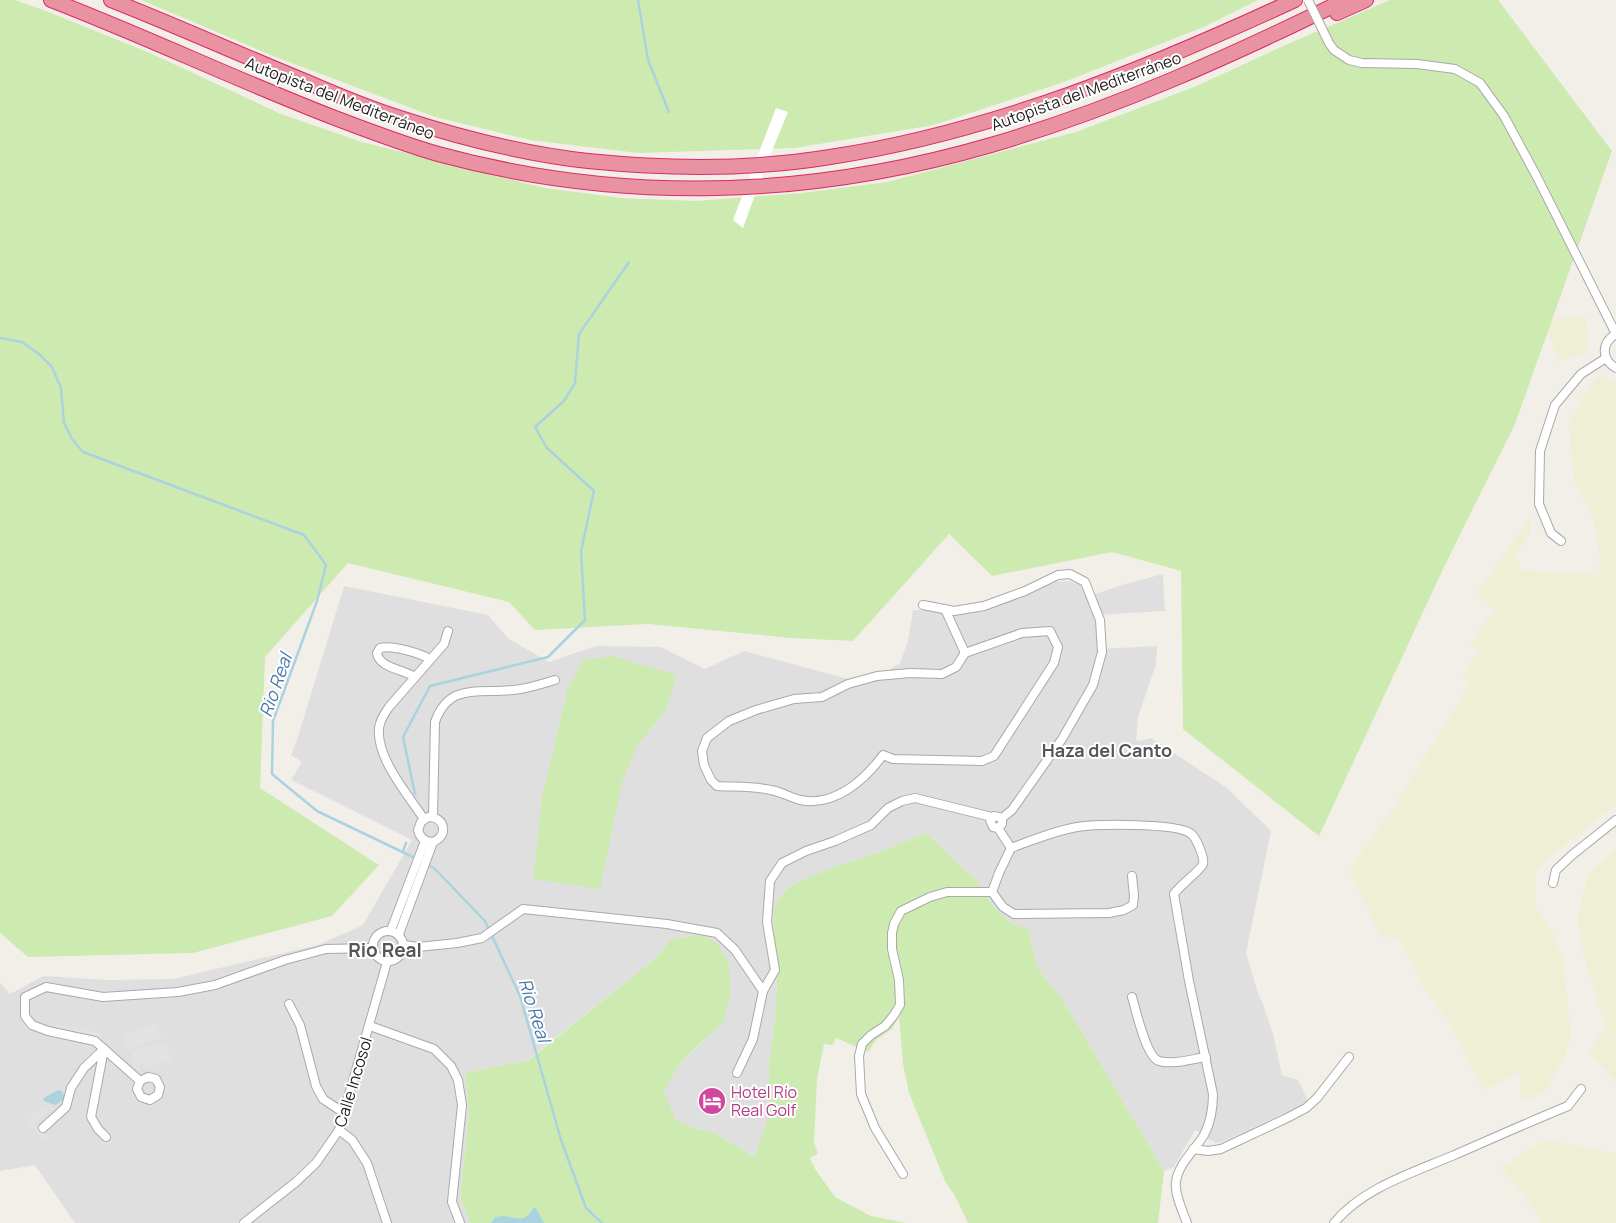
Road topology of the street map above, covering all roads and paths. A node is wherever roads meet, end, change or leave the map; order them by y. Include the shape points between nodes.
1 (51, 0) edge
2 (111, 0) edge
3 (1279, 0) edge
4 (1295, 0) edge
5 (1308, 0) edge
6 (1345, 0) edge
7 (1366, 0) edge
8 (1092, 87) junction
9 (1144, 91) junction
10 (1616, 334) edge
11 (1606, 358) junction
12 (1616, 368) edge
13 (1561, 541) dead end
14 (923, 605) dead end
15 (945, 609) junction
16 (448, 631) dead end
17 (965, 653) junction
18 (430, 659) junction
19 (415, 676) junction
20 (555, 680) dead end
21 (433, 817) junction
22 (992, 817) junction
23 (1002, 818) junction
24 (424, 819) junction
25 (1616, 820) edge
26 (998, 828) junction
27 (429, 842) junction
28 (1011, 848) junction
29 (1132, 876) dead end
30 (1553, 883) dead end
31 (992, 892) junction
32 (391, 930) junction
33 (399, 934) junction
34 (404, 945) junction
35 (373, 948) junction
36 (387, 962) junction
37 (762, 991) junction
38 (1132, 996) dead end
39 (289, 1004) dead end
40 (370, 1026) junction
41 (104, 1049) junction
42 (1206, 1057) junction
43 (1349, 1057) dead end
44 (737, 1073) dead end
45 (140, 1081) dead end
46 (1581, 1089) dead end
47 (344, 1113) junction
48 (43, 1128) dead end
49 (339, 1130) junction
50 (106, 1137) dead end
51 (1193, 1150) junction
52 (903, 1174) dead end
53 (244, 1223) edge
54 (387, 1223) edge
55 (460, 1223) edge
56 (1187, 1223) edge
57 (1334, 1223) edge

1 - 9 highway, Autopista del Mediterráneo via 286,99 400,142 510,170 628,186 726,189 881,171 991,145
2 - 8 highway, Autopista del Mediterráneo via 396,117 501,146 586,161 688,167 773,164 830,157 945,133
3 - 8 highway via 1141,61
4 - 8 highway, Autopista del Mediterráneo
5 - 10 street, bridge via 1328,43 1349,60 1455,70 1480,83 1504,116
6 - 9 highway, Autopista del Mediterráneo via 1276,34
7 - 9 highway via 1179,84
10 - 11 street via 1606,344
11 - 12 street
11 - 13 street via 1581,374 1555,406 1540,451 1539,504 1551,532
14 - 15 street
15 - 17 street
15 - 23 street via 984,606 1058,575 1070,574 1085,582 1100,620 1102,652 1093,686 1062,738 1012,810
16 - 18 street via 444,644
17 - 17 street via 956,667 942,674 877,676 848,684 822,697 794,699 756,710 729,722 707,738 702,751 704,765 717,786 771,790 800,800 824,801 850,788 883,756 924,761 982,762 994,756 1054,663 1058,647 1050,631 1022,633
18 - 19 street
18 - 19 street via 386,646 380,648 377,659 381,663
19 - 24 street via 382,718 379,741 384,756
20 - 21 street via 516,690 462,692 446,702 435,722
21 - 24 street
21 - 27 street via 441,821 444,829 441,838
22 - 23 street
22 - 26 street via 991,825
22 - 37 street via 915,798 888,808 871,825 782,863 770,881 767,922 775,970
23 - 26 street
24 - 27 street via 418,830 421,838
25 - 30 street via 1556,870
26 - 28 street
27 - 32 street via 420,854
27 - 33 street via 429,855
28 - 31 street
28 - 42 street via 1052,832 1078,827 1182,828 1193,834 1204,861 1174,894
29 - 31 street via 1133,905 1109,912 1014,914 1003,907
31 - 52 street via 947,892 930,897 901,911 894,924 892,949 899,980 900,1005 885,1026 862,1044 859,1056 861,1094 875,1128
32 - 33 street
32 - 35 street via 375,937
33 - 34 street
34 - 36 street via 396,960
34 - 37 street via 418,947 482,938 523,909 667,924 717,933 735,950
35 - 36 street via 376,955
35 - 41 street via 326,949 215,985 178,992 103,997 46,987 25,997 25,1016 32,1025 95,1041
36 - 40 street, Calle Incosol
37 - 44 street via 753,1040
38 - 42 street via 1152,1057 1157,1061 1170,1062
39 - 47 street via 303,1032 316,1086 323,1099
40 - 47 street, Calle Incosol
40 - 55 street via 434,1049 451,1066 458,1080 462,1105 452,1202
41 - 45 street
41 - 48 street via 84,1068 71,1088 66,1106
41 - 50 street via 91,1117
42 - 51 street via 1214,1094 1213,1112
43 - 51 street via 1306,1108 1221,1148
46 - 57 street via 1568,1106 1371,1192
47 - 49 street, Calle Incosol
49 - 53 street, Calle Incosol via 316,1164
49 - 54 street via 352,1140 367,1163
51 - 56 street via 1180,1168 1175,1182

